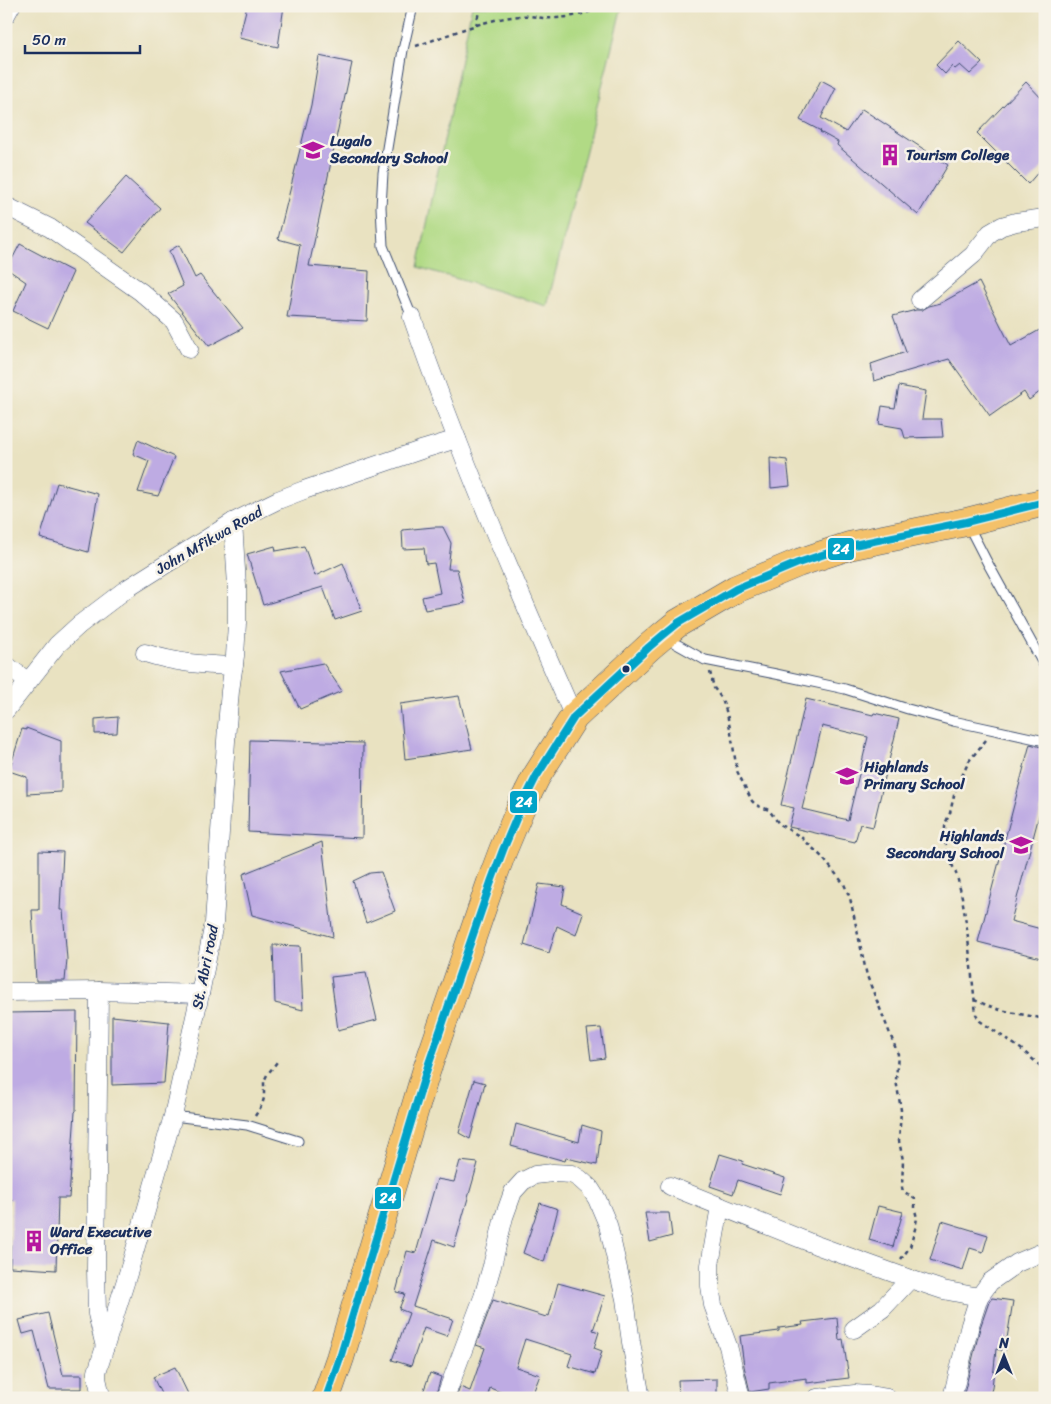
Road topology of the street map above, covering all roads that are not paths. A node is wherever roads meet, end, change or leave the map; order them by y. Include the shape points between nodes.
1 (11, 6) edge
2 (413, 6) edge
3 (6, 15) edge
4 (6, 206) edge
5 (1045, 218) edge
6 (920, 300) dead end
7 (412, 317) joint
8 (189, 349) dead end
9 (457, 440) junction
10 (1045, 502) edge
11 (233, 522) junction
12 (966, 522) junction
13 (662, 636) junction
14 (145, 653) dead end
15 (6, 665) edge
16 (234, 666) junction
17 (1045, 667) edge
18 (28, 681) junction
19 (6, 710) edge
20 (574, 717) junction
21 (1045, 742) edge
22 (99, 991) junction
23 (6, 992) edge
24 (200, 994) junction
25 (172, 1116) junction
26 (298, 1141) dead end
27 (670, 1186) dead end
28 (720, 1206) junction
29 (1045, 1251) edge
30 (910, 1279) junction
31 (979, 1298) junction
32 (854, 1329) dead end
33 (105, 1348) junction
34 (103, 1398) edge
35 (326, 1398) edge
36 (445, 1398) edge
37 (641, 1398) edge
38 (741, 1398) edge
39 (817, 1398) edge
40 (887, 1398) edge
41 (952, 1398) edge

1 - 3 street
2 - 7 lane via 383,173 381,208 383,246
4 - 8 street via 50,228 141,292 174,321
5 - 6 street via 1016,222 990,232 974,255
7 - 9 street
9 - 11 street, John Mfikwa Road via 304,490
9 - 20 street
10 - 12 highway
11 - 16 street, St. Abri road via 238,586
11 - 18 street, John Mfikwa Road via 125,590 79,625 56,645
12 - 13 highway via 849,546 798,563 736,589
12 - 17 lane
13 - 20 highway
13 - 21 lane via 705,660 844,689
14 - 16 street via 191,664
15 - 18 street
16 - 24 street, St. Abri road via 214,923
18 - 19 street, John Mfikwa Road
20 - 35 highway via 536,777 491,882 426,1072
22 - 23 street
22 - 24 street
22 - 33 street via 96,1269 97,1314
24 - 25 street, St. Abri road
25 - 26 lane via 247,1125
25 - 33 street, St. Abri road
27 - 28 street
28 - 30 street
28 - 38 street via 710,1265 710,1286
29 - 31 street via 1017,1263 990,1282
30 - 31 street
30 - 32 street via 882,1309
31 - 41 street
33 - 34 street, St. Abri road via 97,1372
36 - 37 street via 483,1297 513,1192 535,1175 553,1172 572,1174 590,1188 608,1225 625,1299
39 - 40 street via 855,1394

